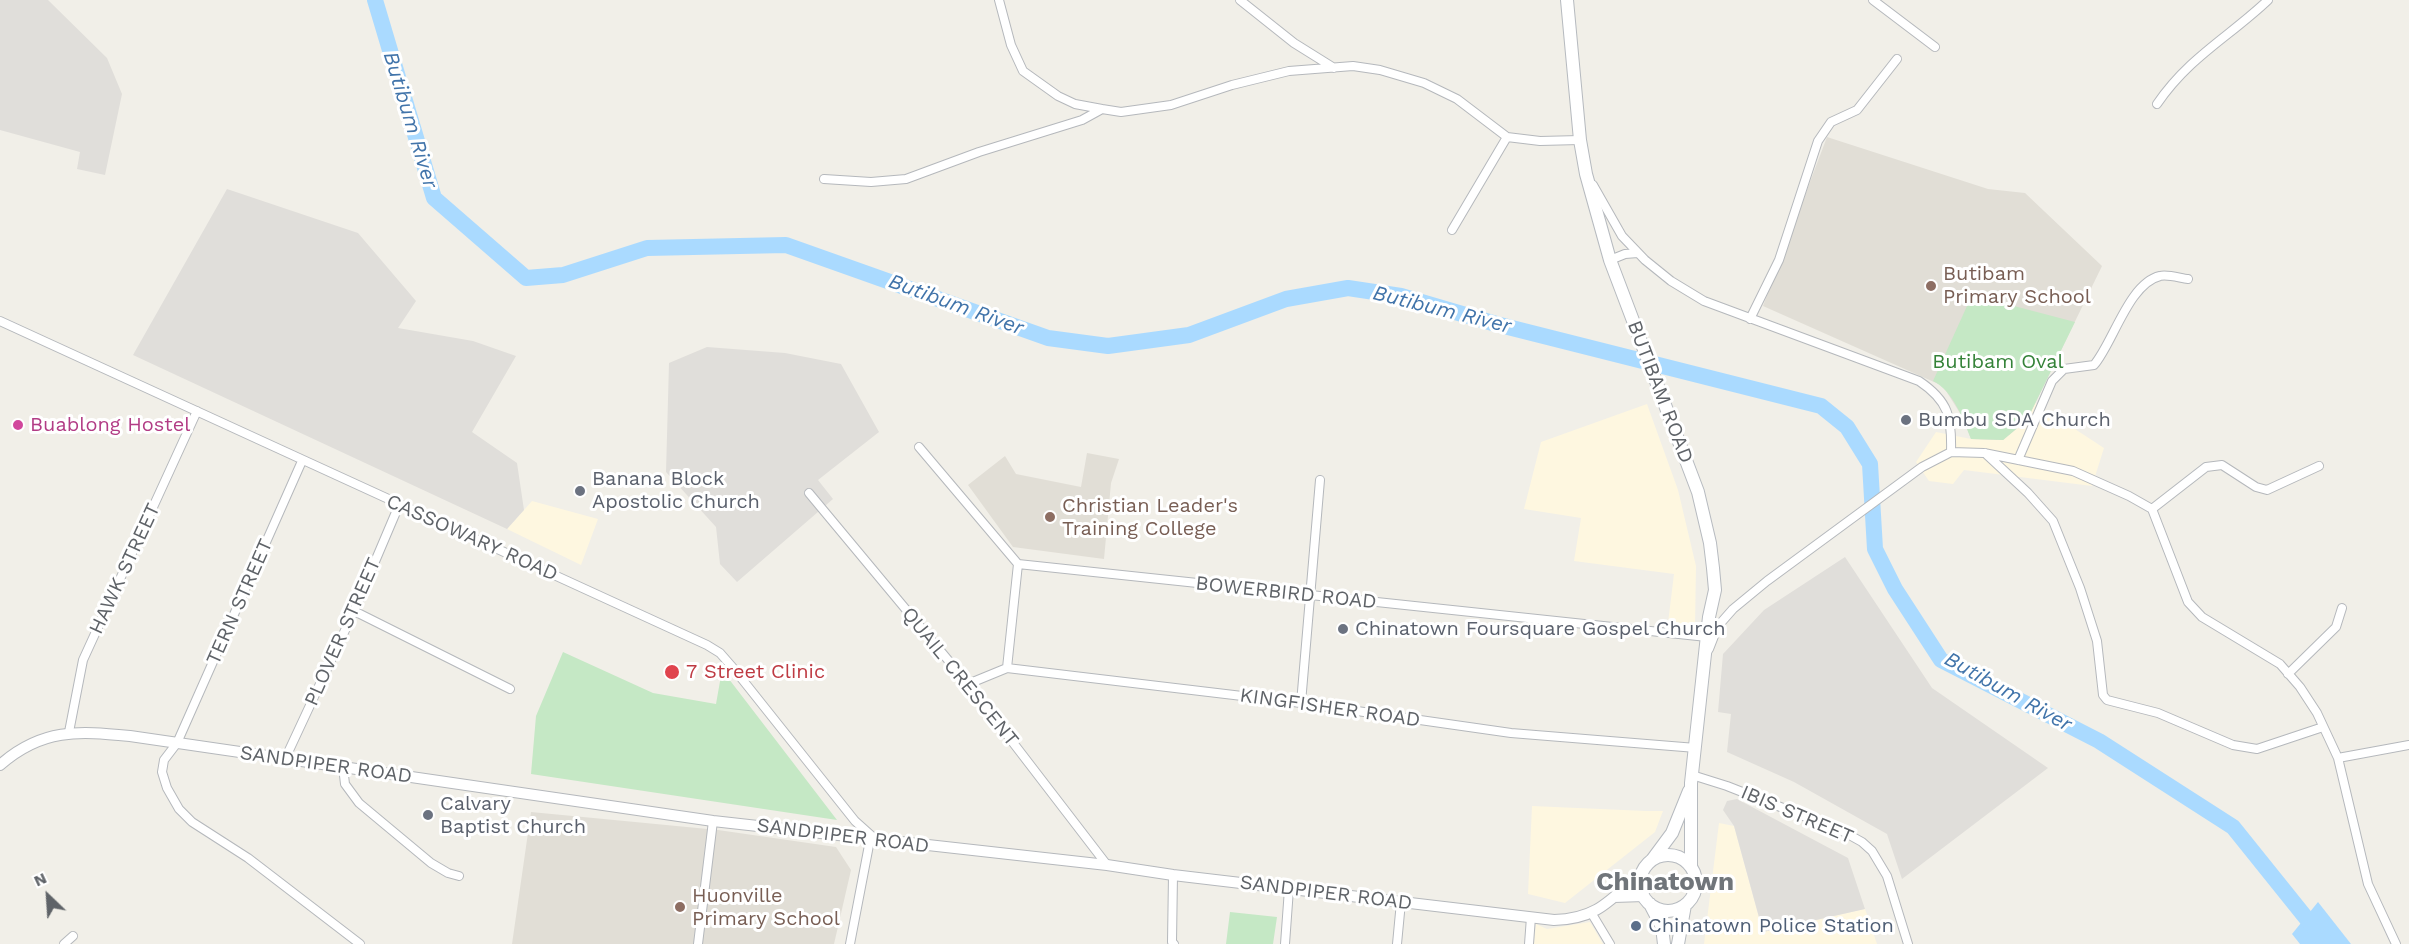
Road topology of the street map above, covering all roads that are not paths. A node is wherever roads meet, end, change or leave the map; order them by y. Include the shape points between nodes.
1 (999, 0) edge
2 (1240, 0) edge
3 (1873, 0) edge
4 (2268, 0) edge
5 (1567, 2) edge
6 (1935, 47) dead end
7 (1897, 59) dead end
8 (1334, 68) junction
9 (2157, 104) dead end
10 (1102, 109) junction
11 (1507, 137) junction
12 (1580, 140) junction
13 (1586, 174) junction
14 (824, 179) dead end
15 (1452, 230) dead end
16 (1638, 253) junction
17 (1610, 260) junction
18 (2188, 279) dead end
19 (1750, 319) junction
20 (0, 321) edge
21 (197, 411) junction
22 (919, 447) dead end
23 (1951, 452) junction
24 (1984, 453) junction
25 (2018, 460) junction
26 (302, 461) junction
27 (2319, 466) dead end
28 (1320, 480) dead end
29 (809, 493) dead end
30 (399, 505) junction
31 (2152, 509) junction
32 (1018, 564) junction
33 (1309, 596) junction
34 (2342, 608) dead end
35 (354, 611) junction
36 (1707, 637) junction
37 (1705, 658) junction
38 (1007, 668) junction
39 (2289, 674) junction
40 (968, 684) junction
41 (510, 689) dead end
42 (1301, 703) junction
43 (2323, 727) junction
44 (69, 732) junction
45 (177, 743) junction
46 (2409, 745) edge
47 (1696, 748) junction
48 (2338, 758) junction
49 (285, 759) junction
50 (0, 765) edge
51 (343, 767) junction
52 (1692, 779) junction
53 (713, 821) junction
54 (874, 840) junction
55 (1651, 860) junction
56 (1107, 865) junction
57 (1691, 867) junction
58 (1643, 871) junction
59 (1173, 875) junction
60 (459, 876) dead end
61 (1289, 889) junction
62 (1614, 897) junction
63 (1646, 900) junction
64 (1401, 902) junction
65 (1684, 905) junction
66 (1592, 914) junction
67 (1531, 917) junction
68 (73, 936) dead end
69 (1172, 943) edge
70 (64, 944) edge
71 (360, 944) edge
72 (698, 944) edge
73 (850, 944) edge
74 (1285, 944) edge
75 (1397, 944) edge
76 (1529, 944) edge
77 (1610, 944) edge
78 (1664, 944) edge
79 (1678, 944) edge
80 (1908, 944) edge
81 (2396, 944) edge

1 - 10 street via 1011,45 1023,71 1058,96
2 - 8 street via 1294,43
3 - 6 street
4 - 9 street via 2196,58
5 - 12 main road, BUTIBAM ROAD
7 - 19 street via 1857,110 1831,122 1818,141 1779,260
8 - 10 street via 1289,71 1171,105 1121,112
8 - 11 street via 1380,70 1424,83 1457,99
10 - 14 street via 1082,120 906,179 871,183
11 - 12 street
11 - 15 street
12 - 13 main road, BUTIBAM ROAD
13 - 16 street via 1622,236
13 - 17 main road, BUTIBAM ROAD
16 - 17 street
16 - 19 street via 1671,281 1704,301
17 - 36 main road, BUTIBAM ROAD via 1698,492 1710,543 1715,590
18 - 25 street via 2160,276 2144,285 2124,309 2094,365 2064,369 2052,381
19 - 23 street via 1919,381 1943,404 1952,424
20 - 21 street, CASSOWARY ROAD
21 - 26 street, CASSOWARY ROAD
21 - 44 street, HAWK STREET via 83,660
22 - 32 street
23 - 24 street
23 - 37 street via 1923,467 1733,609 1718,626
24 - 25 street
24 - 43 street via 2053,520 2097,641 2103,695 2107,700 2158,713 2233,745 2257,748
25 - 31 street via 2073,471
26 - 30 street, CASSOWARY ROAD
26 - 45 street, TERN STREET
27 - 31 street via 2267,490 2223,465 2206,467
28 - 33 street
29 - 40 street, QUAIL CRESCENT
30 - 35 street, PLOVER STREET
30 - 54 street, CASSOWARY ROAD via 720,653
31 - 39 street via 2188,602 2202,617 2261,651
32 - 33 street, BOWERBIRD ROAD
32 - 38 street
33 - 36 street, BOWERBIRD ROAD
33 - 42 street
34 - 39 street via 2336,627
35 - 41 street
35 - 49 street, PLOVER STREET
36 - 37 main road, BUTIBAM ROAD
37 - 47 main road, BUTIBAM ROAD
38 - 40 street, KINGFISHER ROAD
38 - 42 street, KINGFISHER ROAD
39 - 43 street
40 - 56 street, QUAIL CRESCENT
42 - 47 street, KINGFISHER ROAD via 1511,733
43 - 48 street
44 - 45 street, SANDPIPER ROAD
44 - 50 street, SANDPIPER ROAD via 21,749
45 - 49 street, SANDPIPER ROAD
45 - 71 street, TERN STREET via 164,760 162,772 166,788 179,809
46 - 48 street
47 - 52 main road, BUTIBAM ROAD
48 - 81 street via 2368,884
49 - 51 street, SANDPIPER ROAD
51 - 53 street, SANDPIPER ROAD
51 - 60 street via 345,784 359,802 431,863
52 - 55 main road, BUTIBAM ROAD via 1675,828
52 - 57 main road, BUTIBAM ROAD
52 - 80 street, IBIS STREET via 1748,794 1862,842 1887,876
53 - 54 street, SANDPIPER ROAD
53 - 72 street
54 - 56 street, SANDPIPER ROAD
54 - 73 street
55 - 57 main road via 1673,855
55 - 58 main road
56 - 59 street, SANDPIPER ROAD
57 - 65 main road via 1696,878 1695,890
58 - 62 street, SANDPIPER ROAD
58 - 63 main road via 1641,888
59 - 61 street, SANDPIPER ROAD
59 - 69 street
61 - 64 street, SANDPIPER ROAD
61 - 74 street
62 - 63 street
62 - 66 street, SANDPIPER ROAD
63 - 65 main road via 1665,910
63 - 78 main road via 1662,927
64 - 67 street, SANDPIPER ROAD
64 - 75 street
65 - 79 main road
66 - 67 street, SANDPIPER ROAD via 1565,919
66 - 77 street
67 - 76 street
68 - 70 street

